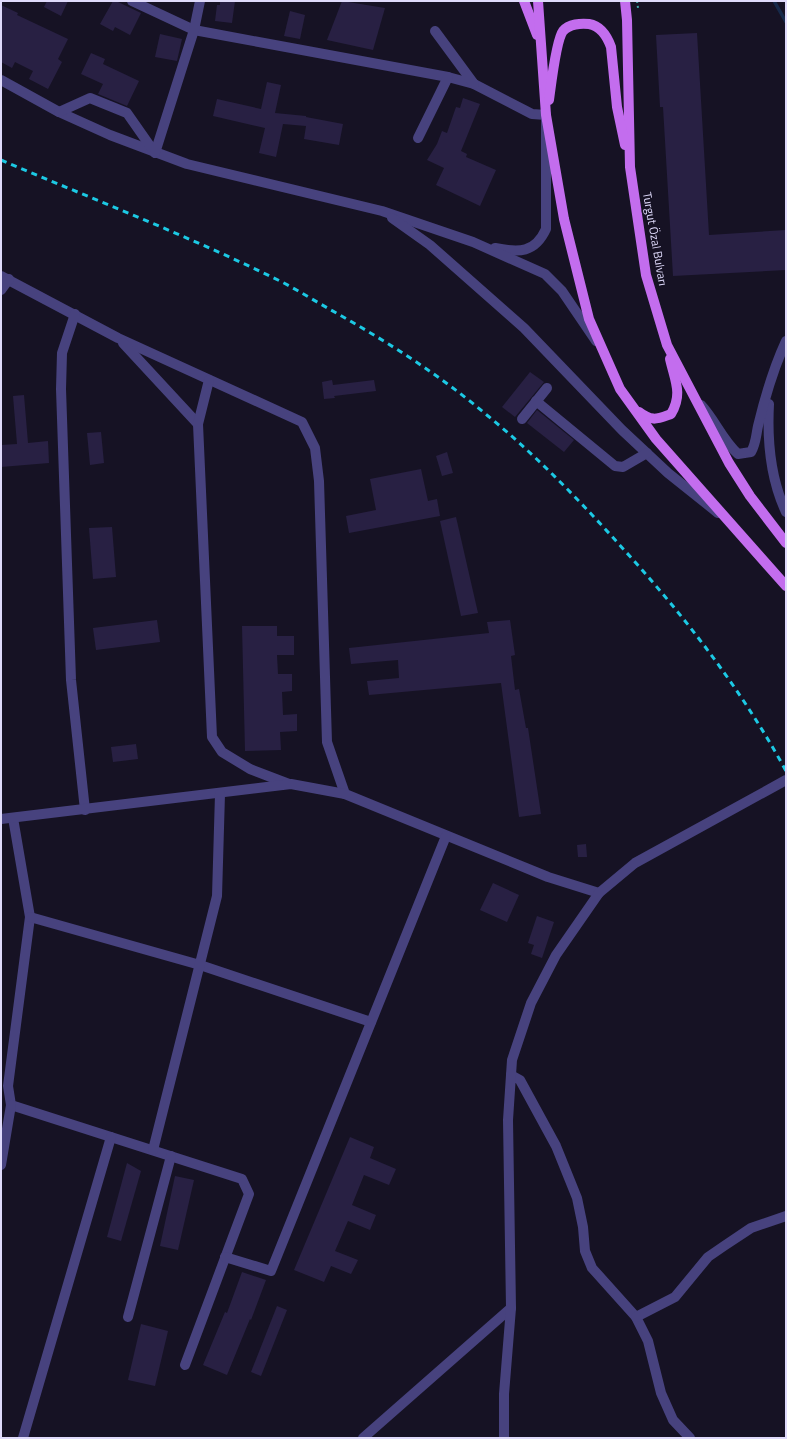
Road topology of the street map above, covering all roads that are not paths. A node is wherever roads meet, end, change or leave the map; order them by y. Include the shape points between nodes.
1 (132, 1) edge
2 (200, 1) edge
3 (524, 1) edge
4 (538, 1) edge
5 (624, 1) edge
6 (194, 30) junction
7 (435, 31) dead end
8 (540, 44) junction
9 (448, 77) junction
10 (1, 80) edge
11 (474, 84) junction
12 (59, 112) junction
13 (546, 115) junction
14 (418, 138) dead end
15 (155, 153) junction
16 (630, 167) junction
17 (382, 211) junction
18 (473, 242) junction
19 (5, 277) edge
20 (1, 290) edge
21 (75, 314) junction
22 (118, 338) junction
23 (786, 341) edge
24 (667, 345) junction
25 (603, 351) junction
26 (209, 380) junction
27 (770, 387) junction
28 (547, 388) dead end
29 (620, 389) junction
30 (694, 398) junction
31 (536, 401) junction
32 (522, 419) dead end
33 (198, 424) junction
34 (647, 453) junction
35 (786, 512) edge
36 (726, 520) junction
37 (786, 543) edge
38 (786, 586) edge
39 (786, 780) edge
40 (291, 784) junction
41 (220, 794) junction
42 (345, 794) junction
43 (85, 810) junction
44 (14, 818) junction
45 (1, 819) edge
46 (446, 836) junction
47 (599, 893) junction
48 (30, 917) junction
49 (200, 965) junction
50 (371, 1022) junction
51 (511, 1075) junction
52 (11, 1105) junction
53 (111, 1137) junction
54 (153, 1150) junction
55 (171, 1156) junction
56 (1, 1165) edge
57 (786, 1216) edge
58 (225, 1257) junction
59 (511, 1308) junction
60 (128, 1317) dead end
61 (636, 1317) junction
62 (185, 1365) dead end
63 (24, 1438) edge
64 (363, 1438) edge
65 (504, 1438) edge
66 (690, 1438) edge

1 - 6 street
2 - 6 street
3 - 8 main road
4 - 8 main road
5 - 16 main road, Turgut Özal Bulvarı via 627,20
6 - 9 street
6 - 15 street
7 - 11 street
8 - 13 main road
9 - 11 street
9 - 14 street
10 - 12 street
11 - 13 street via 532,114
12 - 15 street
12 - 15 street via 90,98 127,113
13 - 16 main road via 558,44 563,31 573,25 593,24 601,30 611,47 616,107
13 - 18 street via 547,215 546,229 541,240 527,249 515,251
13 - 25 main road via 564,219 589,319
15 - 17 street via 217,172
16 - 24 main road, Turgut Özal Bulvarı via 646,275
17 - 18 street
17 - 34 street via 430,245 524,328
18 - 25 street via 545,274 562,291
19 - 20 street
19 - 21 street
21 - 22 street
21 - 43 street via 62,353 61,389 72,680
22 - 26 street
22 - 33 street
23 - 27 street
24 - 29 main road via 678,393 677,404 671,414 656,419 647,418
24 - 30 main road, Turgut Özal Bulvarı
25 - 29 main road
26 - 33 street
26 - 42 street via 302,422 315,448 319,481 327,742
27 - 30 street via 758,426 755,447 745,454 738,454 731,448 718,425
27 - 35 street via 768,444
28 - 31 street
29 - 36 main road via 656,439
30 - 37 main road, Turgut Özal Bulvarı via 729,463 750,496
31 - 32 street
31 - 34 street via 615,466 623,467
33 - 40 street via 212,736 222,752 250,769
34 - 36 street
36 - 38 main road
39 - 47 street via 635,863
40 - 41 street
40 - 42 street
41 - 43 street
41 - 49 street via 217,896
42 - 46 street
43 - 44 street
44 - 45 street
44 - 48 street
46 - 47 street via 548,877
46 - 50 street
47 - 51 street via 556,954 531,1003 512,1060
48 - 49 street
48 - 52 street via 8,1086
49 - 50 street
49 - 54 street
50 - 58 street via 271,1271
51 - 59 street via 508,1120
51 - 61 street via 520,1080 559,1153 578,1198 585,1251 592,1268
52 - 53 street
52 - 56 street
53 - 54 street
53 - 63 street
54 - 55 street
55 - 58 street via 242,1179 249,1194
55 - 60 street
57 - 61 street via 751,1228 724,1246 708,1257 675,1297
58 - 62 street
59 - 64 street
59 - 65 street via 504,1394
61 - 66 street via 648,1341 661,1393 673,1420

